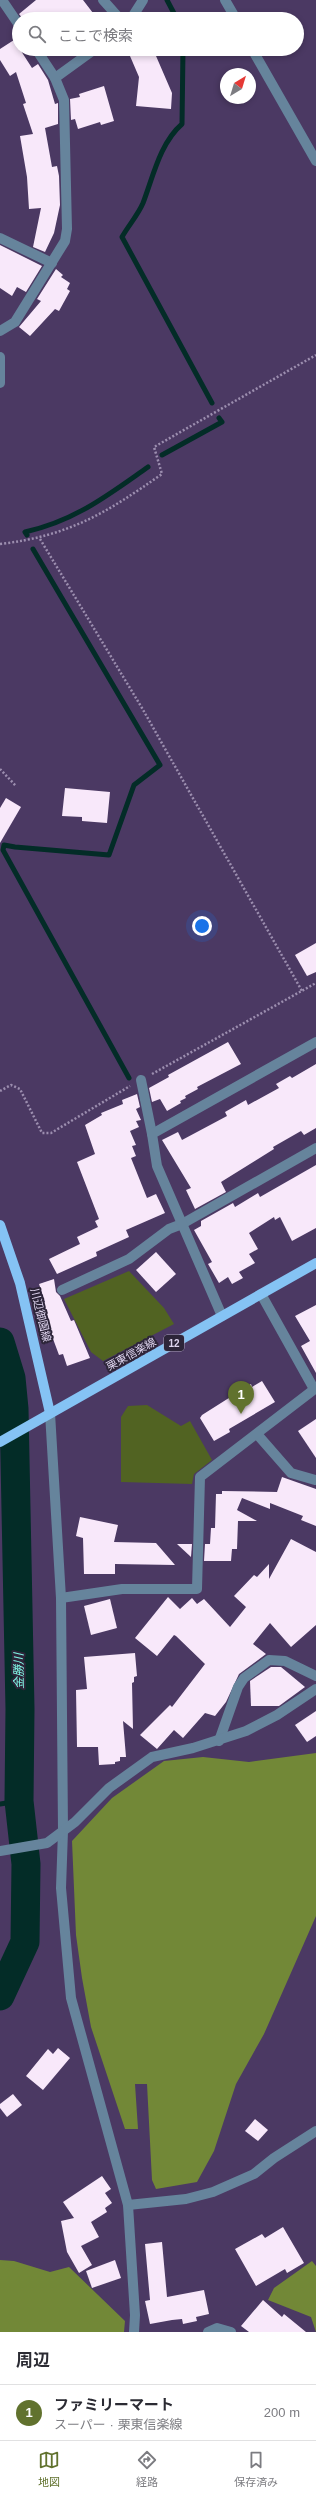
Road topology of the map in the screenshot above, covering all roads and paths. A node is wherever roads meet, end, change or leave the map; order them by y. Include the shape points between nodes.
1 (2, 0) edge
2 (103, 0) edge
3 (143, 0) edge
4 (225, 0) edge
5 (114, 12) edge
6 (135, 12) edge
7 (232, 12) edge
8 (12, 15) edge
9 (41, 56) edge
10 (85, 56) edge
11 (256, 56) edge
12 (55, 78) junction
13 (316, 161) edge
14 (0, 238) edge
15 (52, 263) junction
16 (0, 331) edge
17 (316, 355) edge
18 (0, 357) edge
19 (0, 383) edge
20 (40, 539) junction
21 (0, 544) edge
22 (0, 769) edge
23 (16, 786) dead end
24 (316, 983) edge
25 (302, 991) junction
26 (316, 1042) edge
27 (141, 1080) junction
28 (0, 1091) edge
29 (152, 1134) junction
30 (316, 1148) edge
31 (182, 1224) junction
32 (0, 1225) edge
33 (316, 1263) edge
34 (62, 1290) dead end
35 (261, 1294) junction
36 (222, 1316) junction
37 (315, 1388) edge
38 (50, 1413) junction
39 (257, 1434) junction
40 (0, 1442) edge
41 (315, 1480) dead end
42 (61, 1598) junction
43 (316, 1676) edge
44 (316, 1689) edge
45 (219, 1741) junction
46 (63, 1831) junction
47 (2, 1851) edge
48 (316, 2131) edge
49 (128, 2205) junction
50 (134, 2332) edge
51 (208, 2332) edge
52 (231, 2332) edge

1 - 8 street
2 - 5 street
3 - 6 street
4 - 7 street
9 - 12 street
10 - 12 street
11 - 13 street
12 - 15 street via 64,100 66,117 64,172 67,229 65,241
14 - 15 street
15 - 16 street via 15,322
17 - 20 path via 154,448 162,474 129,497 87,522
18 - 19 street
20 - 21 path
20 - 25 path via 142,708
22 - 23 path
24 - 25 path
25 - 27 path
26 - 29 street
27 - 28 path via 50,1133 42,1133 20,1089 11,1085
27 - 29 street
29 - 31 street via 157,1166
30 - 31 street
31 - 34 street via 169,1229 129,1259
31 - 36 street
32 - 38 main road, 川辺御園線 via 20,1283
33 - 35 main road, 栗東信楽線 / 12
35 - 36 main road, 栗東信楽線 / 12
35 - 37 street
36 - 38 main road, 栗東信楽線 / 12
37 - 39 street
38 - 40 main road, 栗東信楽線 / 12
38 - 42 street
39 - 41 street via 291,1473
39 - 42 street via 200,1477 197,1589 122,1588
42 - 46 street
43 - 45 street via 285,1661 268,1660 244,1678 238,1687
44 - 45 street via 277,1715
45 - 46 street via 152,1757 109,1788
46 - 47 street via 47,1844
46 - 49 street via 61,1888 70,1998
48 - 49 street via 254,2174 213,2192 186,2199
49 - 50 street
51 - 52 street via 216,2328

